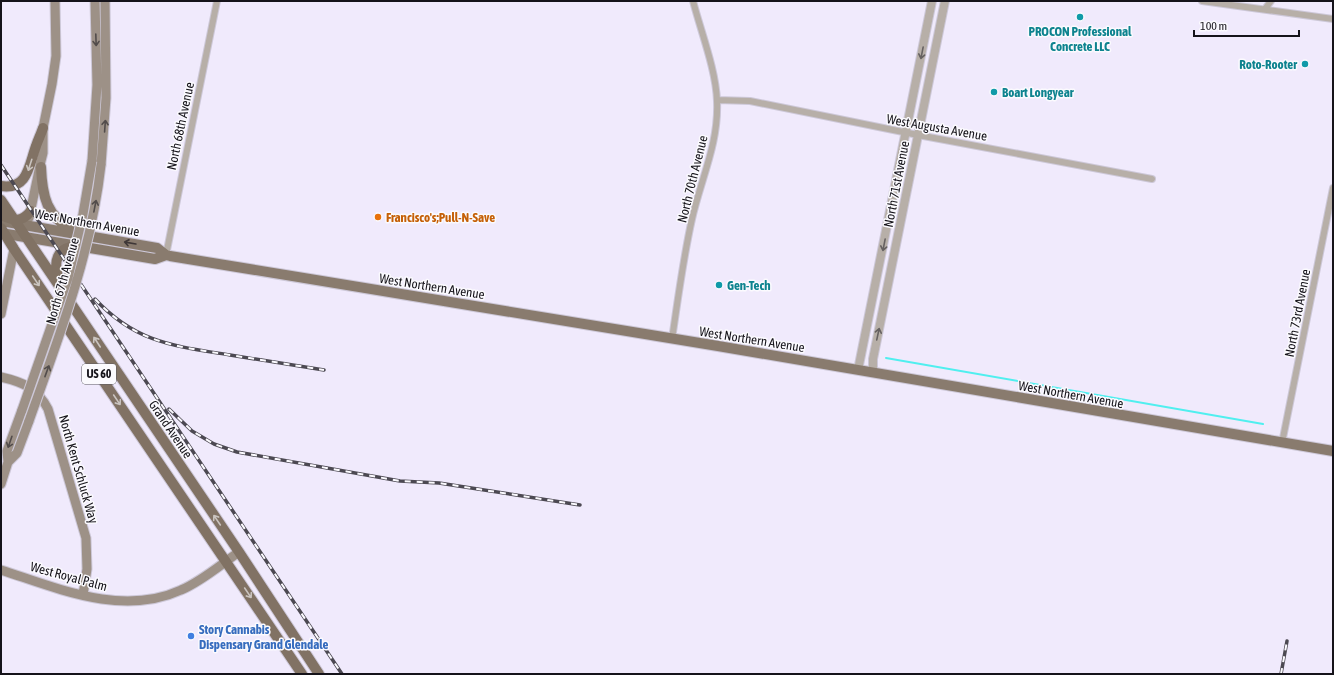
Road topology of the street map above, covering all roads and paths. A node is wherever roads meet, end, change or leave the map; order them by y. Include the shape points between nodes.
1 (55, 1) edge
2 (95, 1) edge
3 (105, 1) edge
4 (217, 1) edge
5 (693, 1) edge
6 (932, 1) edge
7 (945, 1) edge
8 (1202, 1) edge
9 (1264, 1) edge
10 (1271, 1) edge
11 (1265, 9) junction
12 (1333, 19) edge
13 (927, 28) junction
14 (939, 30) junction
15 (717, 100) junction
16 (43, 128) junction
17 (906, 133) junction
18 (918, 135) junction
19 (41, 167) junction
20 (1152, 179) dead end
21 (1, 186) edge
22 (1333, 188) edge
23 (1, 200) edge
24 (31, 211) junction
25 (1, 215) edge
26 (1, 221) edge
27 (15, 221) junction
28 (28, 225) junction
29 (42, 228) junction
30 (2, 231) edge
31 (25, 237) junction
32 (98, 237) junction
33 (80, 246) junction
34 (14, 249) junction
35 (166, 255) junction
36 (69, 300) junction
37 (1, 314) edge
38 (672, 339) junction
39 (858, 370) junction
40 (873, 373) junction
41 (1, 377) edge
42 (1282, 443) junction
43 (1333, 451) edge
44 (8, 462) junction
45 (1, 484) edge
46 (239, 552) junction
47 (226, 561) junction
48 (1, 570) edge
49 (83, 595) junction
50 (302, 674) edge
51 (319, 674) edge

1 - 16 main road via 56,56
2 -> 44 main road, North 67th Avenue, bridge via 97,84 92,161 84,214 68,278 7,451
44 -> 3 main road, North 67th Avenue, bridge via 17,453 69,308 82,266 95,205 106,98
4 - 35 street, North 68th Avenue
5 - 15 street, North 70th Avenue via 712,69
6 - 13 street, North 71st Avenue
7 - 14 street, North 71st Avenue
8 - 11 street
9 - 11 street
10 - 11 street
11 - 12 street
13 - 14 street
13 -> 17 street, North 71st Avenue
14 - 18 street, North 71st Avenue
15 - 17 street, West Augusta Avenue via 751,102
15 - 38 street, North 70th Avenue via 715,138 692,221
16 - 19 main road
16 -> 21 highway via 26,176 14,186
17 - 18 street, West Augusta Avenue
17 -> 39 street, North 71st Avenue
18 - 20 street, West Augusta Avenue
40 -> 18 street, North 71st Avenue via 873,359
19 - 24 main road
19 - 32 main road via 43,194 54,216 65,225
22 - 42 street, North 73rd Avenue
23 - 27 highway, Grand Avenue / US 60
24 - 27 highway via 26,217
24 - 28 main road
25 - 27 highway
26 - 27 main road, West Northern Avenue
27 - 28 main road, West Northern Avenue
27 - 31 highway, Grand Avenue / US 60
28 - 29 main road, West Northern Avenue
28 - 31 main road
29 - 31 main road via 30,232
29 - 32 main road, West Northern Avenue
30 - 31 main road, West Northern Avenue
30 - 34 highway, US 60
31 - 33 main road, West Northern Avenue
31 - 34 main road
31 - 36 highway, Grand Avenue / US 60
35 -> 32 main road, West Northern Avenue via 157,248
33 - 35 main road, West Northern Avenue via 155,259
33 - 36 highway via 66,248 56,262 57,276
34 - 37 main road
34 -> 47 highway, US 60
35 - 38 main road, West Northern Avenue
46 -> 36 highway, Grand Avenue / US 60
38 - 39 main road, West Northern Avenue
39 - 40 main road, West Northern Avenue
40 - 42 main road, West Northern Avenue
41 - 49 main road, North Kent Schluck Way via 30,387 43,399 48,409 86,538 87,569
42 - 43 main road, West Northern Avenue
44 - 45 main road, North 67th Avenue
46 - 47 main road, West Royal Palm
46 - 51 highway, Grand Avenue / US 60
47 - 49 main road, West Royal Palm via 192,584 163,597 125,601
47 -> 50 highway, US 60
48 - 49 main road, West Royal Palm

